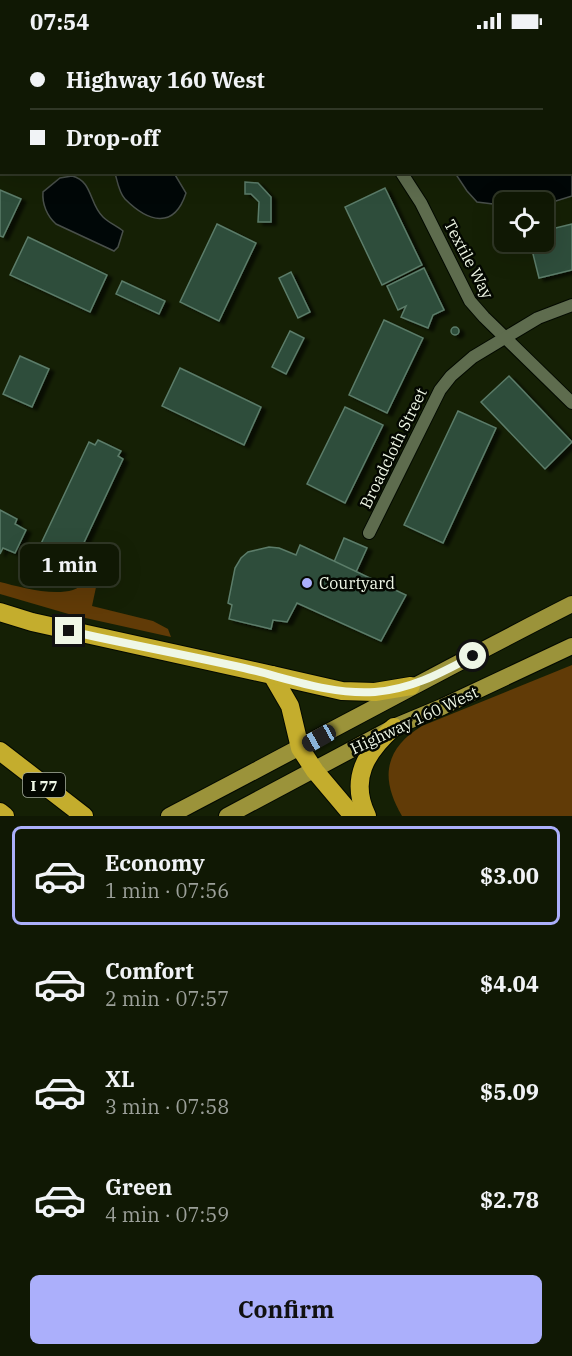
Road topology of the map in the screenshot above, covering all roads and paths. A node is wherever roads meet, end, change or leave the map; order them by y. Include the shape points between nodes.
1 (402, 174) edge
2 (572, 304) edge
3 (505, 339) junction
4 (572, 403) edge
5 (369, 533) dead end
6 (572, 604) edge
7 (0, 612) edge
8 (572, 646) edge
9 (272, 675) junction
10 (411, 686) junction
11 (394, 727) junction
12 (300, 748) junction
13 (0, 751) edge
14 (315, 771) junction
15 (0, 812) edge
16 (171, 815) edge
17 (5, 816) edge
18 (84, 816) edge
19 (227, 816) edge
20 (353, 816) edge
21 (367, 816) edge

1 - 3 street, Textile Way via 422,203 470,301
2 - 3 street, Broadcloth Street via 538,318
3 - 4 street, Textile Way
3 - 5 street, Broadcloth Street via 473,357 440,390
6 - 10 main road, Highway 160 West
7 - 9 highway
8 - 11 main road, Highway 160 West
9 - 10 highway via 342,691 375,692
9 - 12 highway via 290,706
10 - 12 main road, Highway 160 West
11 - 14 main road, Highway 160 West
11 - 21 highway via 378,741 363,768 359,793
12 - 14 highway
12 - 16 main road, Highway 160 West
13 - 18 highway, I 77
14 - 19 main road, Highway 160 West
14 - 20 highway
15 - 17 highway

